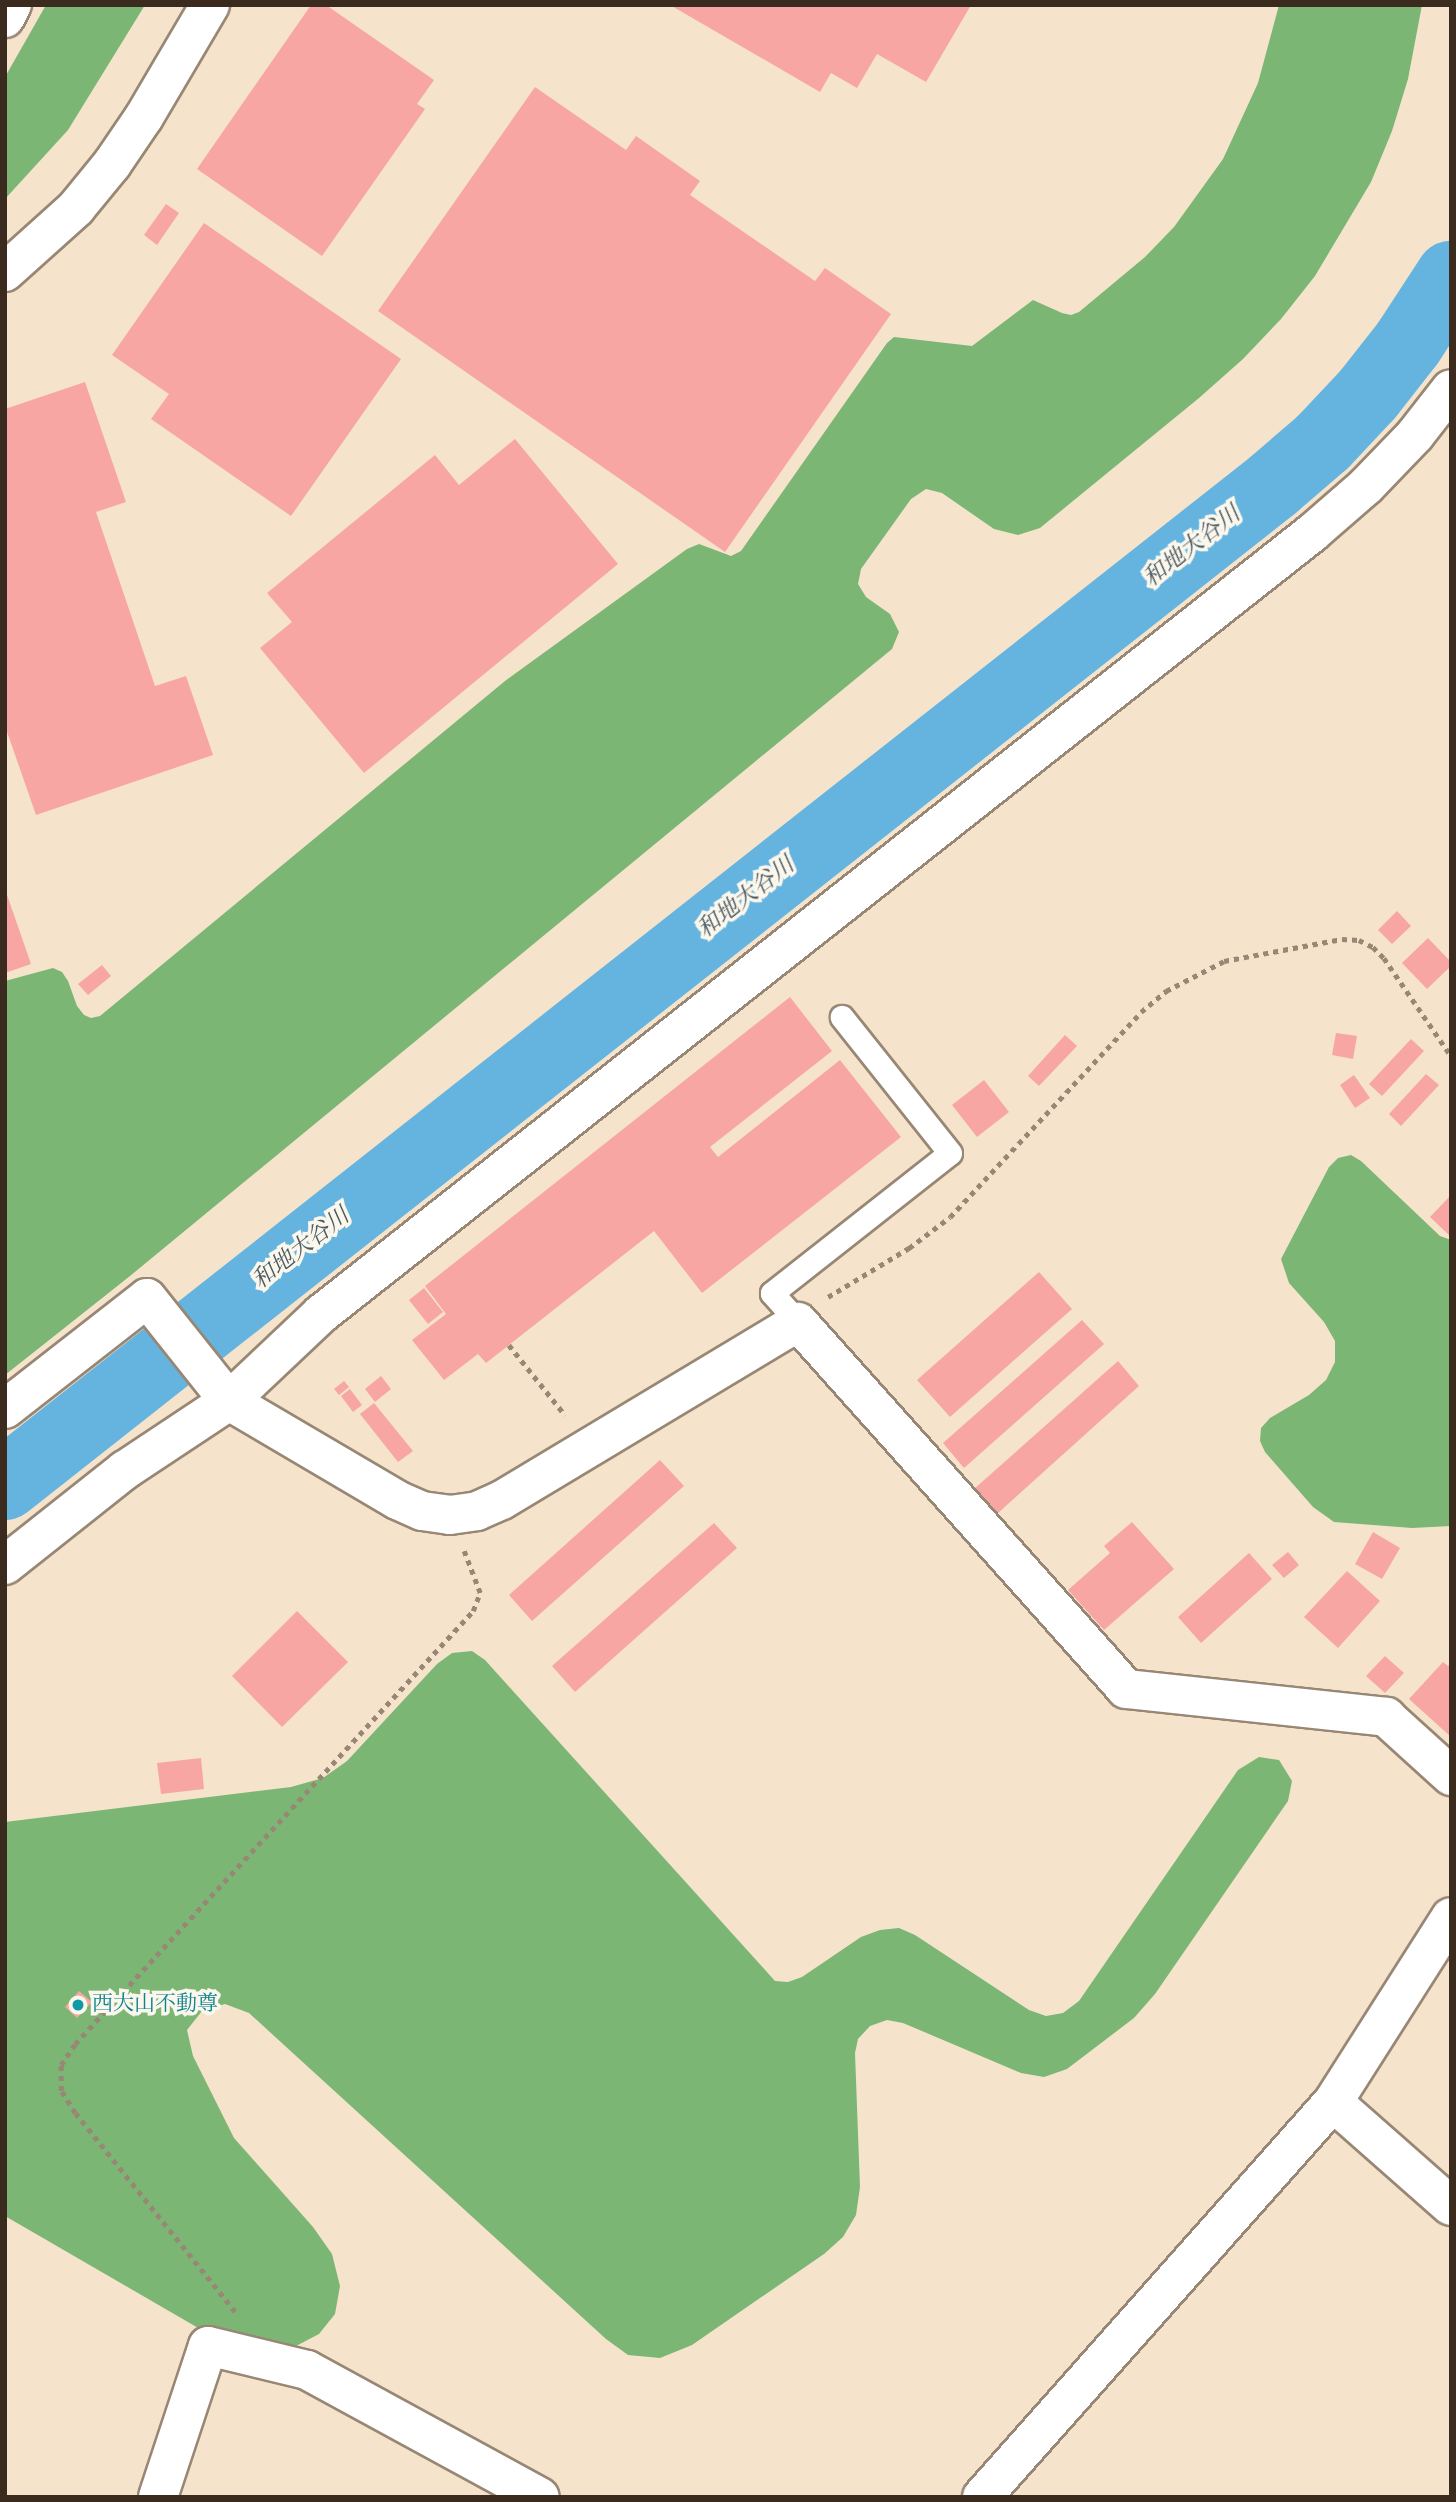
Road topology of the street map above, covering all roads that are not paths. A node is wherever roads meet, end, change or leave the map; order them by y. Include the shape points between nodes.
1 (12, 5) edge
2 (210, 5) edge
3 (5, 18) edge
4 (5, 272) edge
5 (1451, 390) edge
6 (842, 1017) dead end
7 (798, 1322) junction
8 (223, 1394) junction
9 (5, 1409) edge
10 (5, 1565) edge
11 (1451, 1776) edge
12 (1451, 1917) edge
13 (1333, 2102) junction
14 (1451, 2206) edge
15 (158, 2497) edge
16 (540, 2497) edge
17 (982, 2497) edge

1 - 3 street
2 - 4 street via 112,164 76,208
5 - 8 street via 1366,486 1312,533
6 - 7 lane via 950,1153 772,1293
7 - 8 street via 502,1500 455,1514 422,1511 397,1500
7 - 11 street via 1126,1689 1386,1717
8 - 9 street via 147,1298
8 - 10 street
12 - 13 street
13 - 14 street
13 - 17 street
15 - 16 street via 208,2346 316,2375

